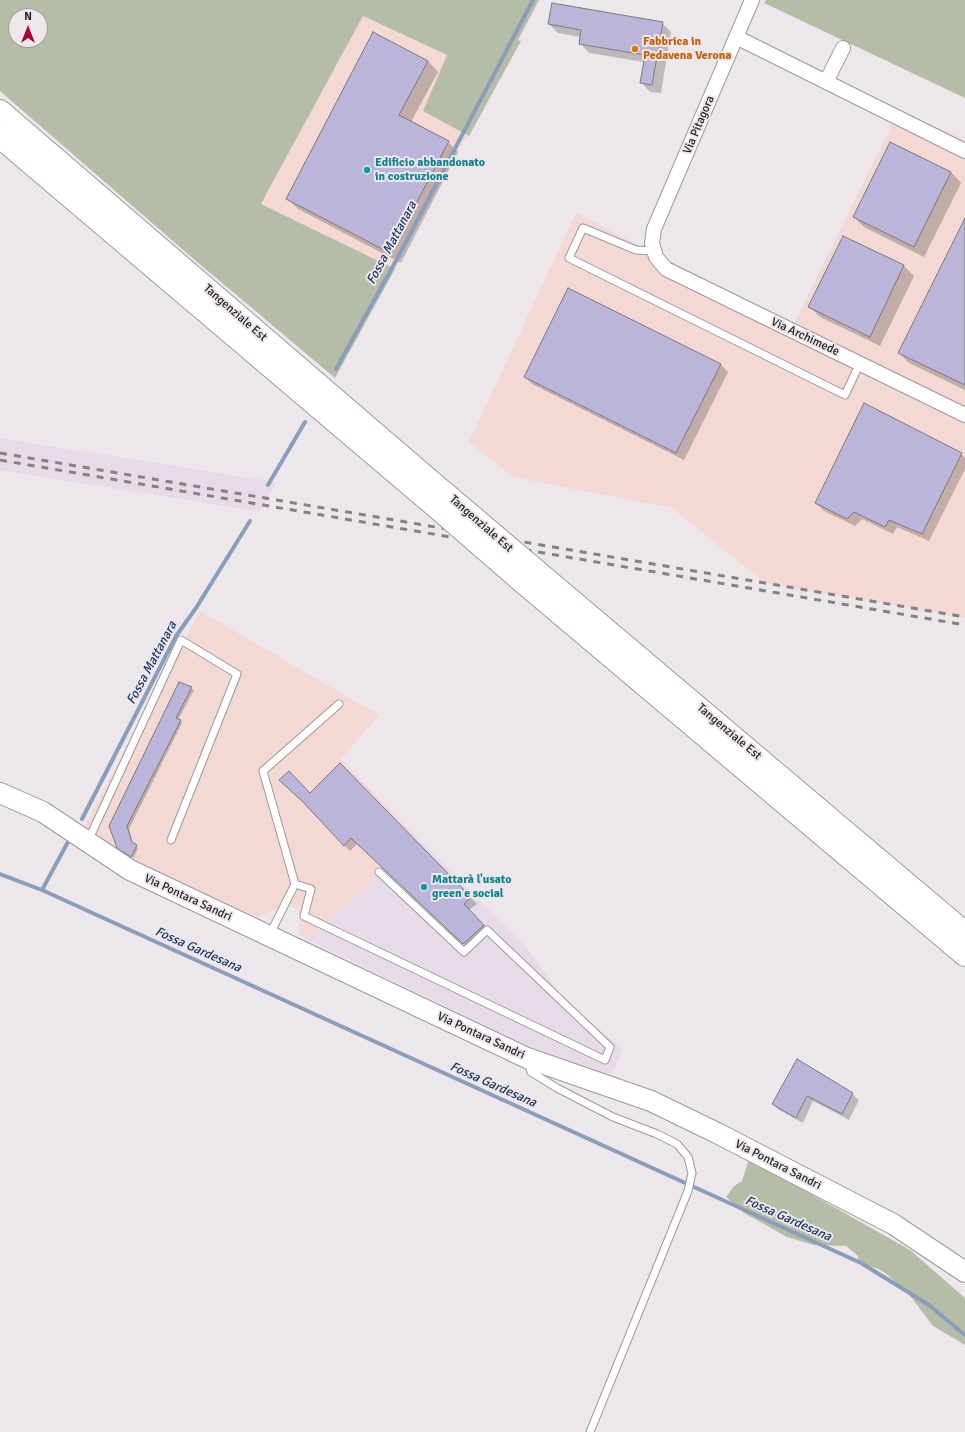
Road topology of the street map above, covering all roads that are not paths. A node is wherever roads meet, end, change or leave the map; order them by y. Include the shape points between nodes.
1 (752, 0) edge
2 (736, 37) junction
3 (843, 48) dead end
4 (826, 82) junction
5 (0, 111) edge
6 (0, 137) edge
7 (965, 151) edge
8 (654, 250) junction
9 (860, 363) junction
10 (965, 415) edge
11 (435, 495) junction
12 (523, 571) junction
13 (339, 704) dead end
14 (0, 793) edge
15 (171, 840) dead end
16 (88, 842) junction
17 (379, 872) dead end
18 (295, 884) junction
19 (965, 933) edge
20 (269, 936) junction
21 (965, 955) edge
22 (527, 1058) junction
23 (965, 1272) edge
24 (590, 1432) edge

1 - 2 street, Via Pitagora
2 - 4 street
2 - 8 street, Via Pitagora via 654,229
3 - 4 street
4 - 7 street
5 - 11 highway, Tangenziale Est
6 - 11 highway, Tangenziale Est
8 - 9 street, Via Archimede via 660,264 666,269
8 - 9 lane via 636,250 583,228 569,258 845,395
9 - 10 street, Via Archimede
11 - 12 highway, Tangenziale Est, bridge
12 - 19 highway, Tangenziale Est
12 - 21 highway, Tangenziale Est
13 - 18 lane via 263,772
14 - 16 street, Via Pontara Sandri via 43,812
15 - 16 lane via 237,674 181,640
16 - 20 street, Via Pontara Sandri via 130,870
17 - 18 lane via 464,952 488,930 610,1047 606,1060 304,916 311,889
18 - 20 lane
20 - 22 street, Via Pontara Sandri
22 - 23 street, Via Pontara Sandri via 651,1101 717,1133 893,1224
22 - 24 lane via 531,1072 557,1088 614,1117 677,1144 688,1156 692,1173 688,1191

